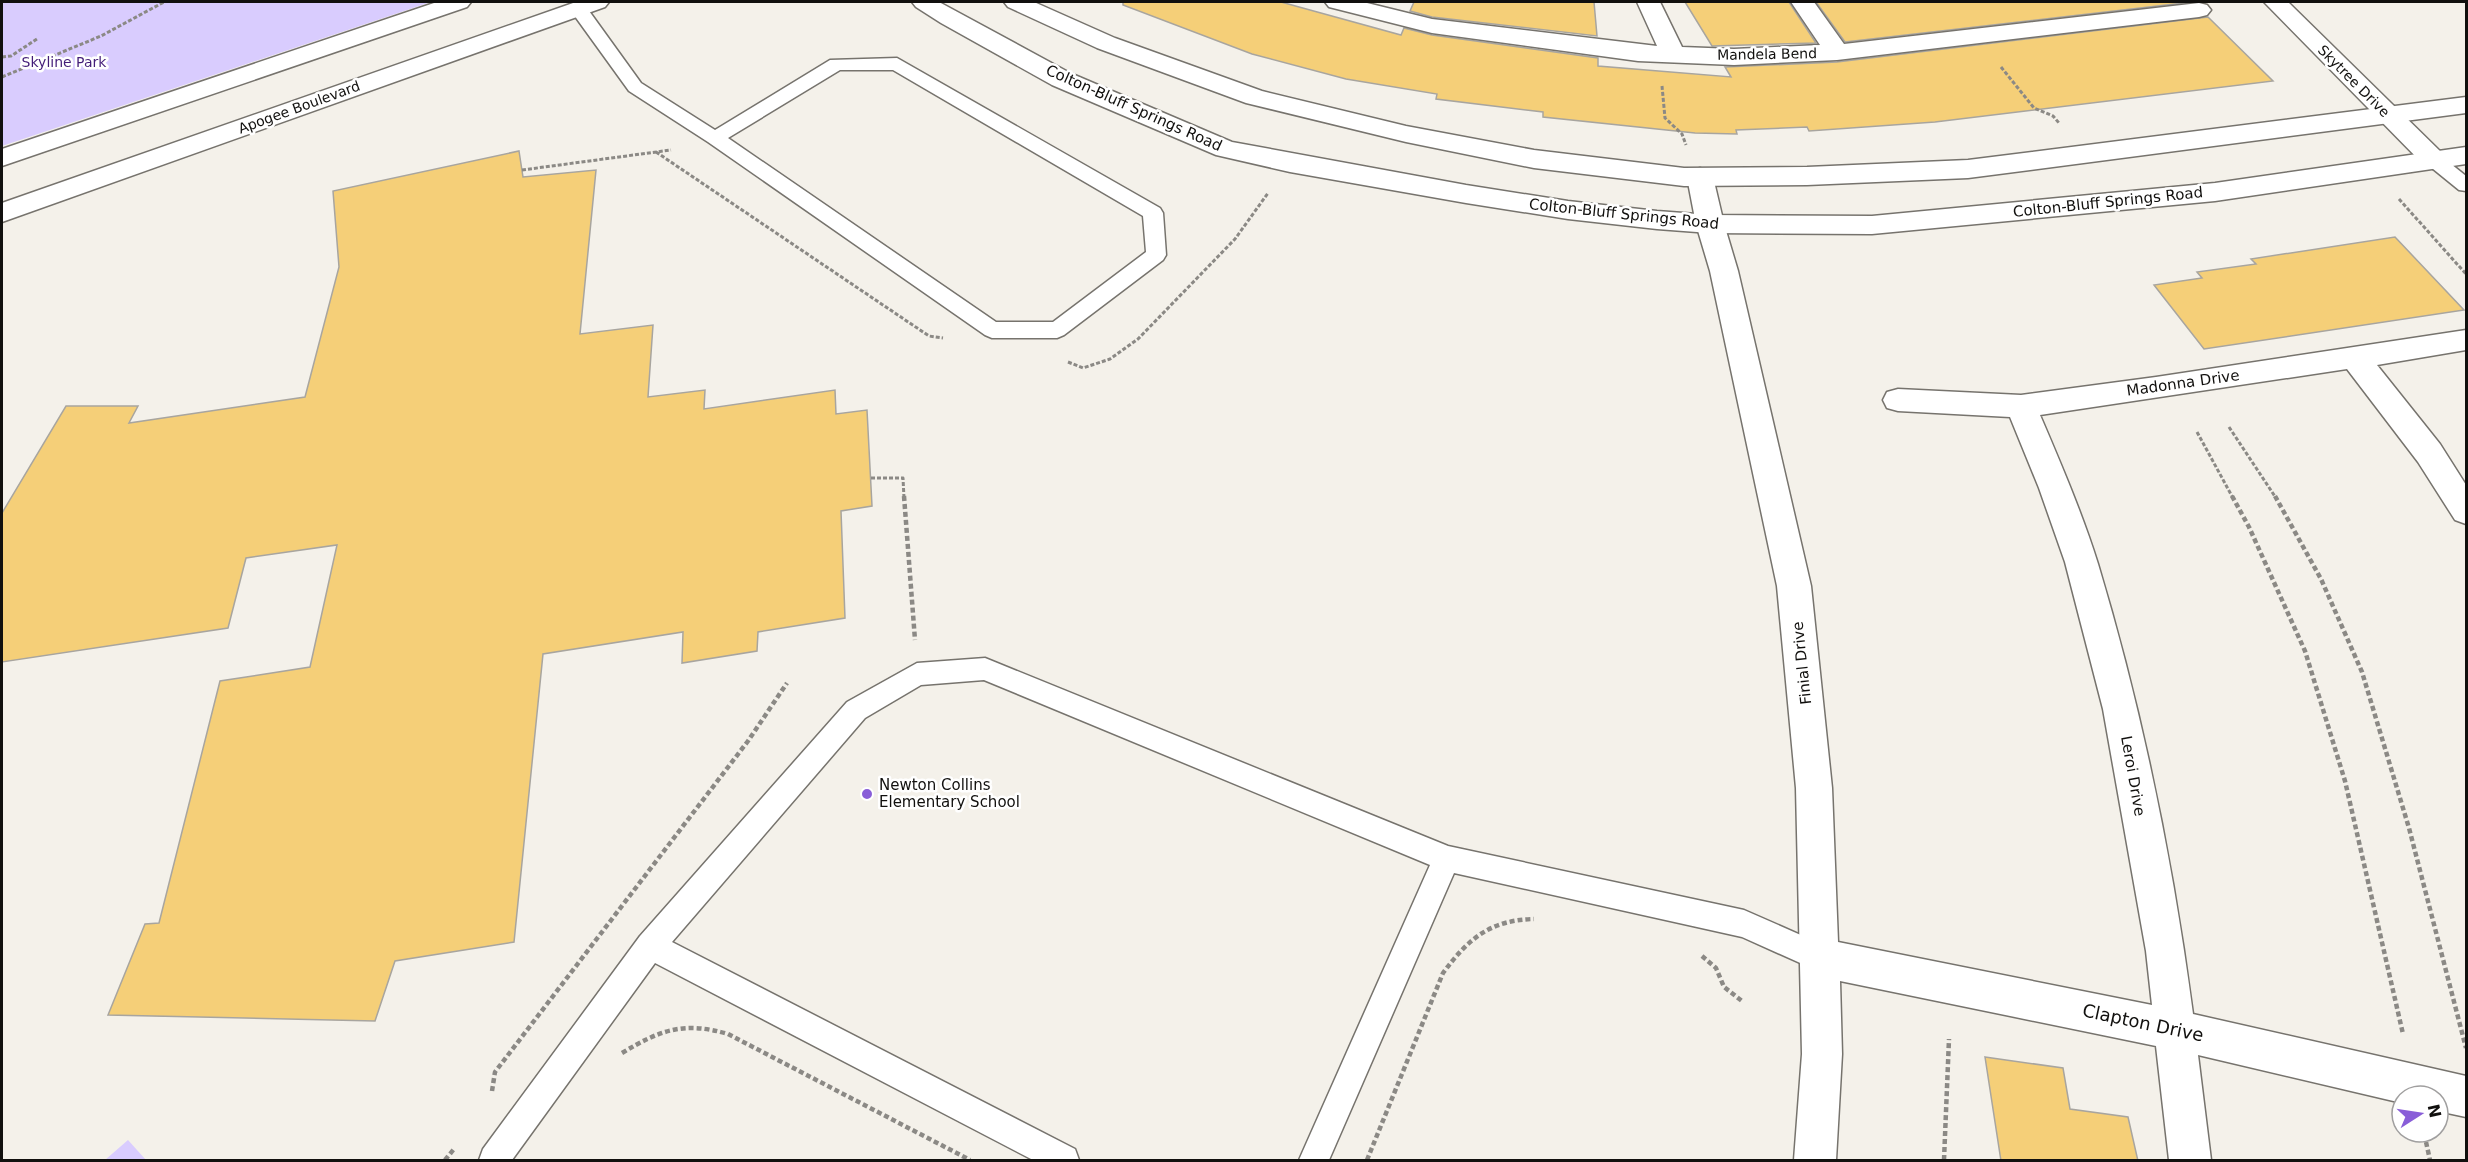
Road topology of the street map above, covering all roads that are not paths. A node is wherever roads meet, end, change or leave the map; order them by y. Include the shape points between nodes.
1 (459, 2) edge
2 (924, 2) edge
3 (1016, 2) edge
4 (1337, 2) edge
5 (1648, 2) edge
6 (1802, 2) edge
7 (2092, 2) edge
8 (2275, 2) edge
9 (587, 5) edge
10 (2199, 10) dead end
11 (2111, 21) junction
12 (1837, 52) junction
13 (1673, 54) junction
14 (2466, 105) edge
15 (2388, 115) junction
16 (715, 138) junction
17 (2466, 156) edge
18 (2, 158) edge
19 (2434, 160) junction
20 (1693, 163) junction
21 (2466, 185) edge
22 (2, 213) edge
23 (1710, 225) junction
24 (2466, 340) edge
25 (2354, 357) junction
26 (1898, 400) dead end
27 (2020, 405) junction
28 (2466, 511) edge
29 (1447, 859) junction
30 (650, 946) junction
31 (1818, 957) junction
32 (2175, 1029) junction
33 (2466, 1097) edge
34 (494, 1161) edge
35 (1064, 1161) edge
36 (1314, 1161) edge
37 (1815, 1161) edge
38 (2190, 1161) edge

1 - 18 street
2 - 23 street, Colton-Bluff Springs Road via 1061,79 1225,148 1290,163 1568,210
3 - 20 street via 1106,43 1255,97 1406,134 1534,159
4 - 13 street, Mandela Bend via 1432,26 1638,53
5 - 13 street
6 - 12 street
7 - 11 street
8 - 15 street, Skytree Drive
9 - 16 lane via 635,87
9 - 22 street, Apogee Boulevard
10 - 11 street, Mandela Bend
11 - 12 street, Mandela Bend
12 - 13 street, Mandela Bend via 1734,57
14 - 15 street
15 - 19 street, Skytree Drive
15 - 20 street via 1968,169 1807,176
16 - 16 lane via 992,330 1057,330 1156,255 1153,213 897,64 836,64
17 - 19 street, Colton-Bluff Springs Road
19 - 21 lane
19 - 23 street, Colton-Bluff Springs Road via 2215,192 1872,225
20 - 23 street, Finial Drive
23 - 31 street, Finial Drive via 1724,271 1794,586 1814,788
24 - 25 street, Madonna Drive
25 - 27 street, Madonna Drive
25 - 28 street via 2429,453
26 - 27 street, Madonna Drive
27 - 32 street, Leroi Drive via 2081,562 2121,709 2165,951
29 - 30 lane via 985,669 917,674 856,710
29 - 31 lane via 1744,924
29 - 36 lane
30 - 34 lane
30 - 35 lane
31 - 32 street, Clapton Drive
31 - 37 street, Finial Drive via 1822,1054
32 - 33 street, Clapton Drive
32 - 38 street, Leroi Drive

